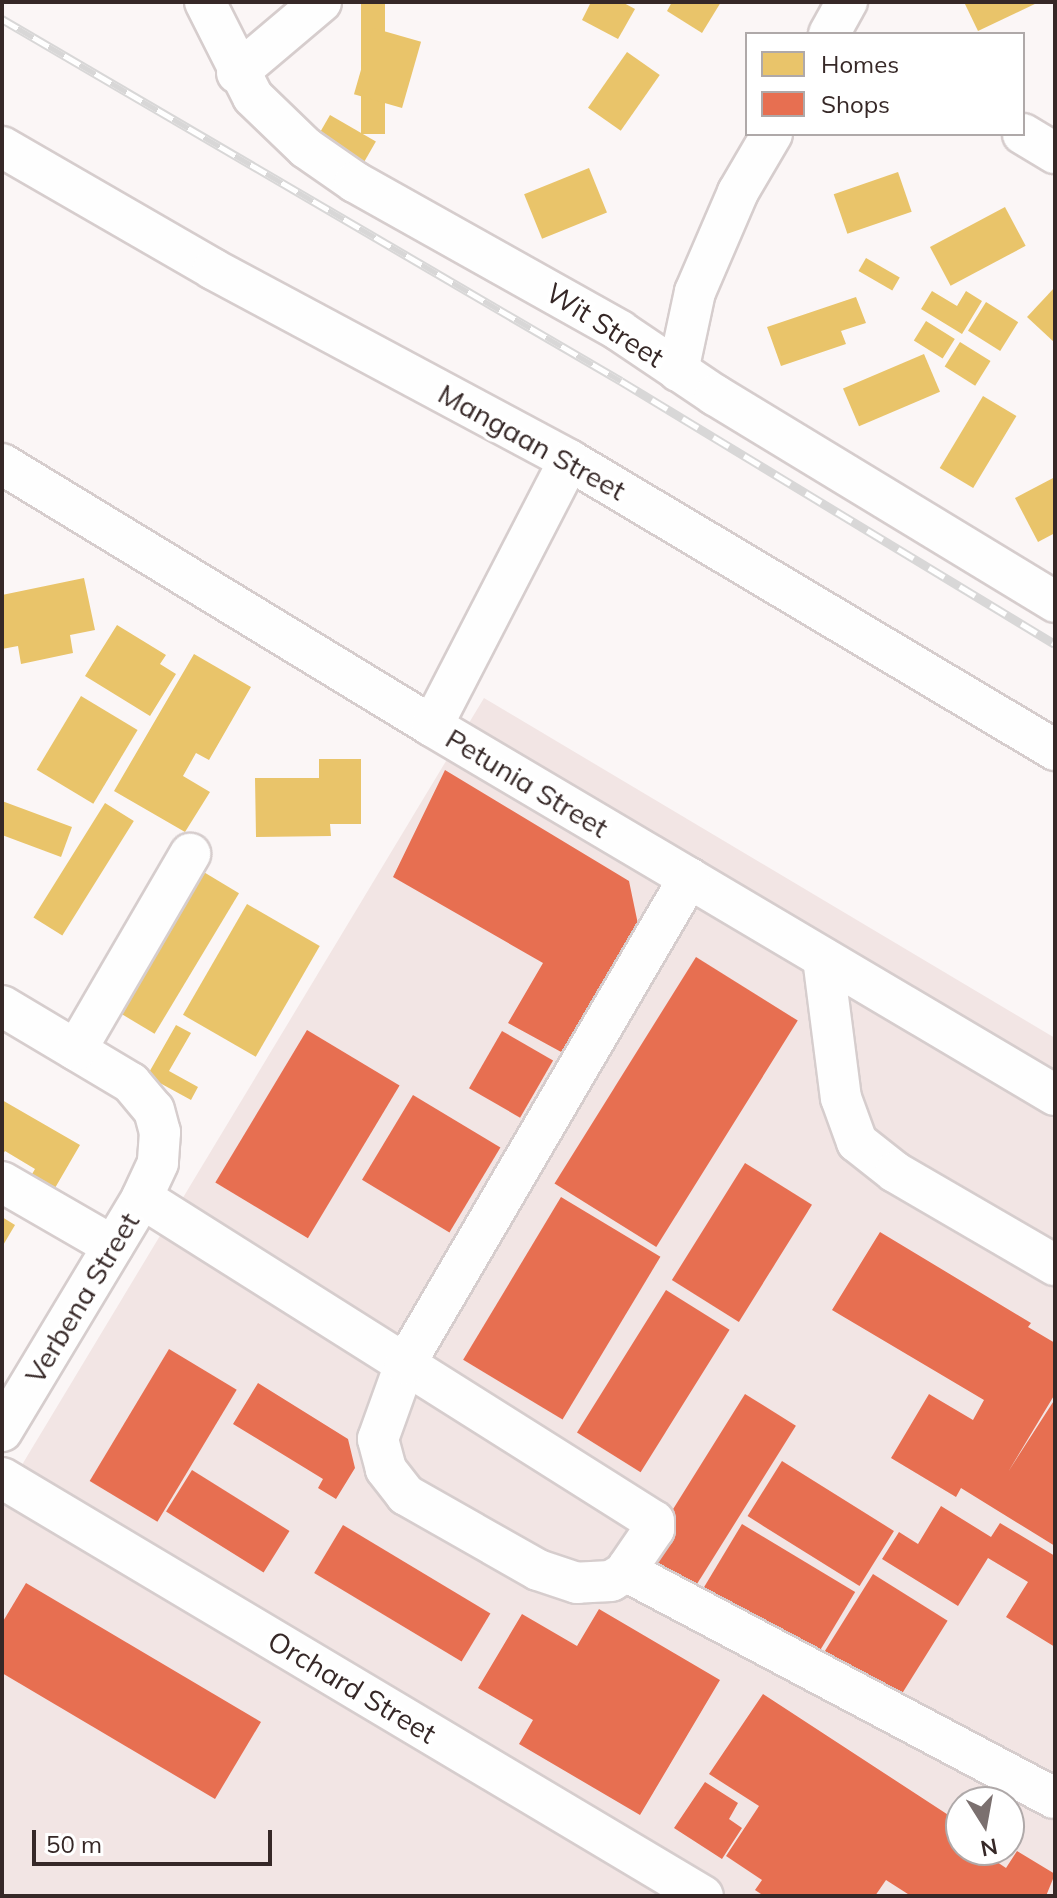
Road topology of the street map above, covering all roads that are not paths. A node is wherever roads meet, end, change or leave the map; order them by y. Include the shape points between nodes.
1 (205, 2) edge
2 (321, 2) edge
3 (237, 73) junction
4 (1025, 135) edge
5 (771, 136) edge
6 (2, 147) edge
7 (1055, 153) edge
8 (678, 371) junction
9 (569, 460) junction
10 (2, 464) edge
11 (1055, 602) edge
12 (432, 726) junction
13 (1055, 750) edge
14 (190, 854) dead end
15 (689, 878) junction
16 (823, 958) junction
17 (2, 1006) edge
18 (76, 1050) junction
19 (1055, 1095) edge
20 (150, 1180) junction
21 (2, 1182) edge
22 (113, 1246) junction
23 (1055, 1265) edge
24 (405, 1364) junction
25 (8, 1407) edge
26 (2, 1478) edge
27 (629, 1570) junction
28 (1055, 1793) edge
29 (703, 1896) edge

1 - 3 street, Wit Street
2 - 3 street
3 - 8 street, Wit Street via 272,119 355,182 589,312
4 - 7 street
5 - 8 street via 738,192 695,292
6 - 9 street, Mangaan Street via 213,269
8 - 11 street, Wit Street
9 - 12 street
9 - 13 street, Mangaan Street
10 - 12 street, Petunia Street
12 - 15 street, Petunia Street
14 - 18 street
15 - 16 street, Petunia Street
15 - 24 street
16 - 19 street, Petunia Street
16 - 23 street via 841,1098 857,1142 895,1172
17 - 18 street
18 - 20 street via 131,1083 154,1110 160,1132
20 - 22 street, Verbena Street
20 - 24 street
21 - 22 street
22 - 25 street, Verbena Street
24 - 27 street via 654,1521
24 - 27 street via 378,1439 386,1469 406,1495 538,1570 564,1579 611,1581
26 - 29 street, Orchard Street
27 - 28 street via 850,1693

